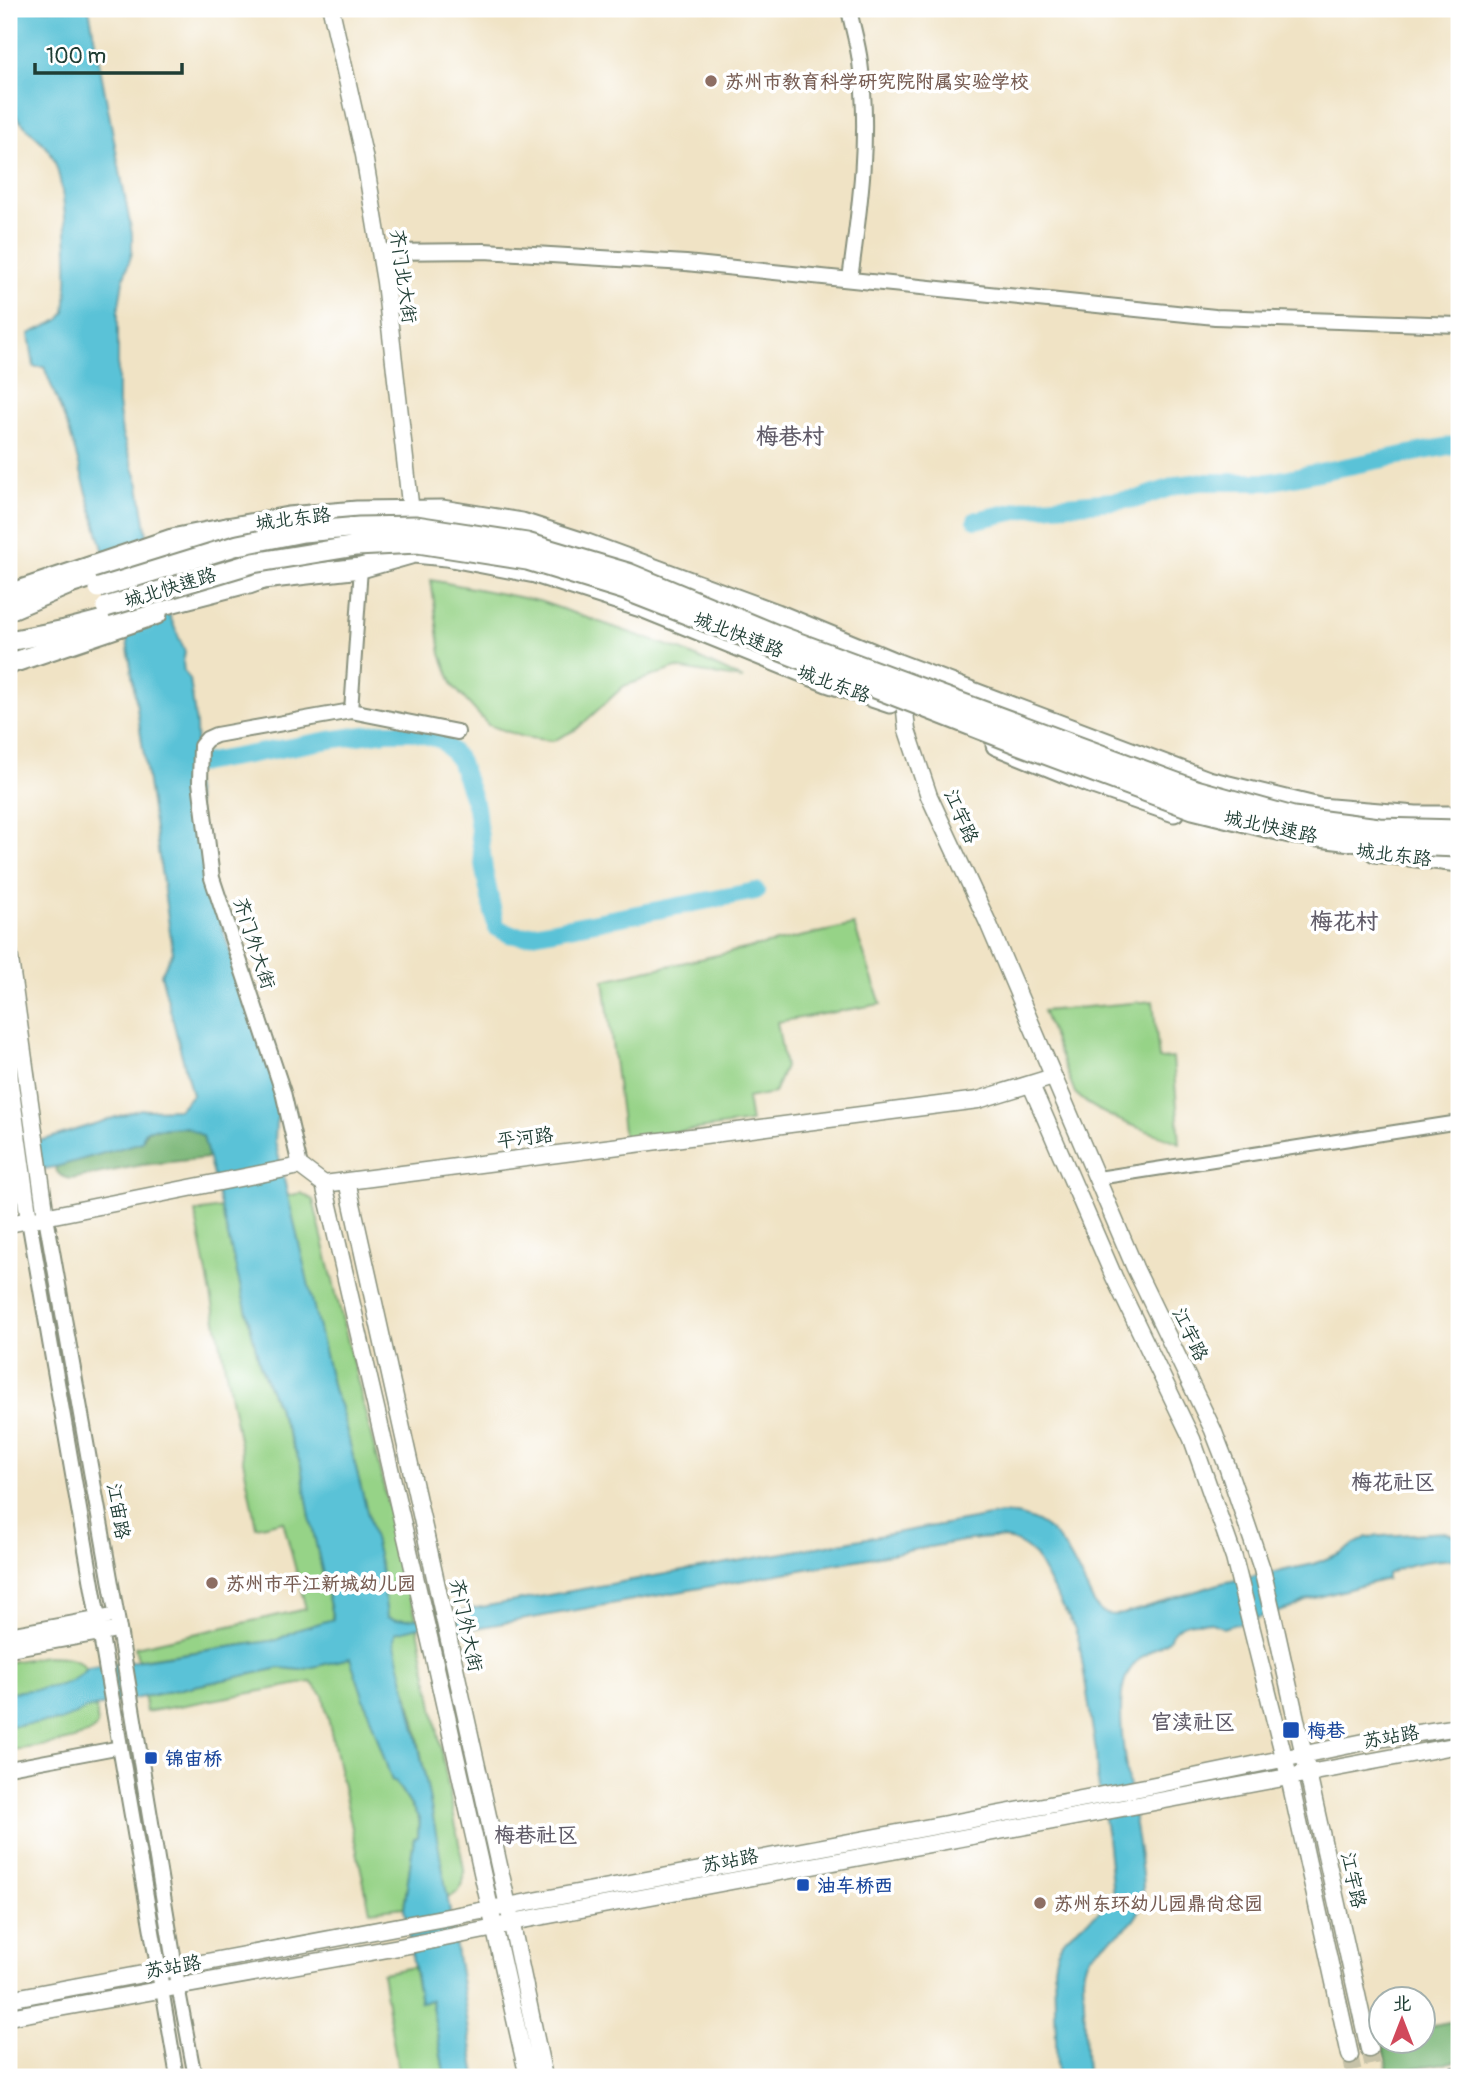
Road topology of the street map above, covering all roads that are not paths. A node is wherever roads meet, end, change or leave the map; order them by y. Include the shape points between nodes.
1 (331, 9) edge
2 (849, 9) edge
3 (380, 252) junction
4 (850, 278) junction
5 (1459, 325) edge
6 (412, 510) junction
7 (227, 528) junction
8 (414, 553) junction
9 (360, 568) junction
10 (263, 579) junction
11 (9, 594) edge
12 (9, 610) edge
13 (9, 616) edge
14 (9, 639) edge
15 (9, 664) edge
16 (898, 664) junction
17 (906, 708) junction
18 (351, 711) junction
19 (457, 733) dead end
20 (1459, 816) edge
21 (1459, 822) edge
22 (1459, 830) edge
23 (1378, 836) junction
24 (1459, 847) edge
25 (1459, 853) edge
26 (1459, 862) edge
27 (9, 951) edge
28 (10, 975) edge
29 (9, 1077) edge
30 (1053, 1077) junction
31 (1031, 1085) junction
32 (1459, 1122) edge
33 (25, 1138) junction
34 (292, 1168) junction
35 (1098, 1178) junction
36 (347, 1181) junction
37 (324, 1185) junction
38 (38, 1219) junction
39 (9, 1224) edge
40 (118, 1623) junction
41 (101, 1626) junction
42 (9, 1634) edge
43 (9, 1649) edge
44 (1459, 1727) edge
45 (1459, 1745) edge
46 (121, 1747) junction
47 (1304, 1753) junction
48 (1285, 1758) junction
49 (9, 1768) edge
50 (1309, 1772) junction
51 (1289, 1777) junction
52 (1147, 1795) junction
53 (491, 1909) junction
54 (510, 1914) junction
55 (495, 1928) junction
56 (167, 1970) junction
57 (170, 1988) junction
58 (9, 1999) edge
59 (9, 2017) edge
60 (1366, 2035) tunnel mouth
61 (1349, 2055) tunnel mouth
62 (177, 2077) edge
63 (195, 2077) edge
64 (528, 2077) edge
65 (544, 2077) edge

1 - 3 main road, 齐门北大街
2 - 4 street via 860,61 864,117 862,186
3 - 4 street via 484,251
3 - 6 main road, 齐门北大街
4 - 5 street via 1215,317
6 - 7 main road, 城北东路 via 288,517
6 - 8 main road, 齐门北大街
6 - 16 main road, 城北东路 via 442,509 522,523 777,614
7 - 11 main road, 城北东路 via 172,539
7 - 12 main road
8 - 9 main road, 城北东路
8 - 17 main road, 城北东路 via 535,573 644,608 827,682
9 - 10 main road, 城北东路
9 - 18 street
10 - 14 main road via 65,630
10 - 15 main road, 城北东路
13 - 23 main road, 城北快速路, bridge via 237,545 303,532 416,526 527,543 628,573 778,635 1196,790
14 - 23 main road, 城北快速路, bridge via 253,563 356,546 418,543 527,561 625,590 1193,809 1294,834
16 - 17 main road, 江宇路
16 - 20 main road, 城北东路 via 1208,781 1319,808
17 - 26 main road, 城北东路 via 1090,783 1187,816 1286,840
17 - 30 main road, 江宇路 via 907,730 929,796
18 - 19 street
18 - 34 street, 齐门外大街 via 216,735 201,746 200,782 212,878 283,1092
21 - 23 main road, bridge
22 - 23 main road, 城北快速路, bridge
23 - 24 main road, 城北快速路, bridge
23 - 25 main road, bridge
27 - 28 main road, 江宙路
28 - 33 main road, 江宙路
29 - 33 main road, 江宙路
30 - 31 main road, 平河路
30 - 35 main road, 江宇路
31 - 36 main road, 平河路 via 978,1100
31 - 48 main road via 1114,1277 1192,1439 1238,1574
32 - 35 street
33 - 38 main road, 江宙路
34 - 37 main road
34 - 38 main road
35 - 47 main road, 江宇路 via 1227,1466 1262,1569
36 - 37 main road, 平河路
36 - 54 main road, 齐门外大街
37 - 53 main road, 齐门外大街
38 - 39 main road
38 - 40 street, 江宙路
38 - 41 street, 江宙路
40 - 41 street
40 - 56 street, 江宙路
41 - 42 street
41 - 43 street
41 - 46 street, 江宙路
44 - 47 main road, 苏站路
45 - 50 main road, 苏站路
46 - 49 street
46 - 56 street, 江宙路
47 - 48 main road, 苏站路
47 - 50 main road, 江宇路
48 - 51 main road
48 - 52 main road, 苏站路
50 - 51 main road, 苏站路
50 - 60 main road, 江宇路
51 - 52 main road, 苏站路
51 - 61 main road
52 - 54 main road, 苏站路
53 - 54 main road, 苏站路
53 - 55 main road, 齐门外大街
53 - 56 main road, 苏站路
54 - 55 main road, 苏站路
54 - 65 main road, 齐门外大街
55 - 57 main road, 苏站路
55 - 64 main road, 齐门外大街
56 - 57 street, 江宙路
56 - 58 main road, 苏站路
57 - 59 main road, 苏站路
57 - 62 street, 江宙路
57 - 63 street, 江宙路

